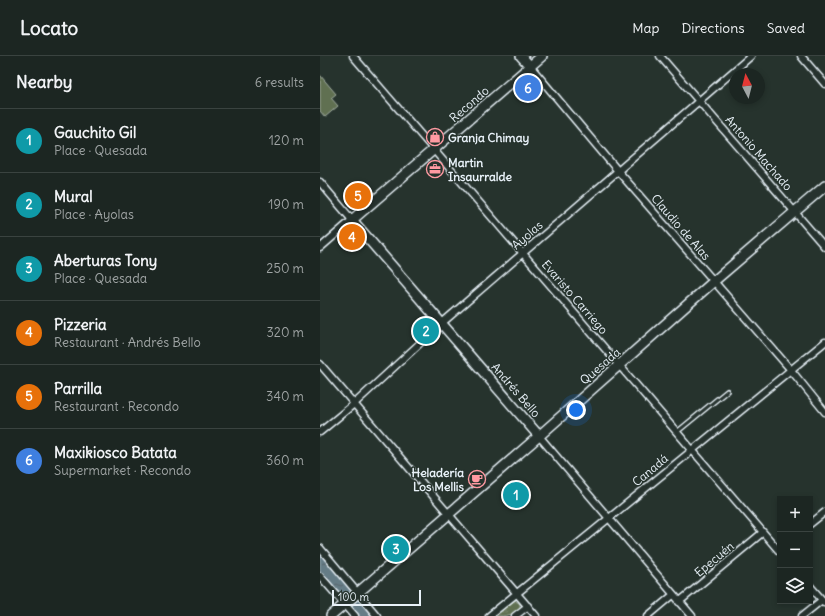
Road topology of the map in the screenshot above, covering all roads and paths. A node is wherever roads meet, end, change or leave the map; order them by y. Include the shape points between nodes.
1 (354, 56) edge
2 (521, 56) edge
3 (542, 56) edge
4 (660, 56) edge
5 (751, 56) edge
6 (800, 56) edge
7 (530, 66) junction
8 (825, 84) edge
9 (699, 101) junction
10 (434, 150) junction
11 (618, 171) junction
12 (320, 182) edge
13 (825, 186) edge
14 (795, 212) junction
15 (352, 220) junction
16 (825, 247) edge
17 (320, 248) edge
18 (523, 253) junction
19 (713, 282) junction
20 (442, 323) junction
21 (825, 342) edge
22 (320, 364) edge
23 (620, 365) junction
24 (791, 370) junction
25 (727, 391) dead end
26 (354, 404) junction
27 (825, 412) edge
28 (320, 432) edge
29 (677, 432) junction
30 (539, 436) junction
31 (692, 450) junction
32 (825, 512) edge
33 (448, 514) junction
34 (609, 518) junction
35 (813, 522) edge
36 (762, 532) junction
37 (320, 548) edge
38 (777, 548) edge
39 (320, 576) edge
40 (813, 589) edge
41 (517, 593) junction
42 (356, 594) junction
43 (673, 595) junction
44 (824, 601) edge
45 (680, 602) junction
46 (346, 604) junction
47 (528, 606) junction
48 (331, 616) edge
49 (355, 616) edge
50 (377, 616) edge
51 (489, 616) edge
52 (515, 616) edge
53 (536, 616) edge
54 (648, 616) edge
55 (692, 616) edge
56 (802, 616) edge

1 - 10 street, Evaristo Carriego
2 - 7 street, Claudio de Alas
3 - 7 street, Recondo
4 - 9 street, Antonio Machado
5 - 9 street, Ayolas
6 - 8 street
7 - 10 street, Recondo
7 - 11 street, Claudio de Alas
9 - 11 street, Ayolas
9 - 14 street, Antonio Machado
10 - 15 street, Recondo
10 - 18 street, Evaristo Carriego
11 - 18 street, Ayolas
11 - 19 street, Claudio de Alas
12 - 15 street, Andrés Bello
13 - 14 street, Quesada
14 - 16 street, Antonio Machado
14 - 19 street, Quesada
15 - 17 street, Recondo
15 - 20 street, Andrés Bello
18 - 20 street, Ayolas
18 - 23 street, Evaristo Carriego
19 - 23 street, Quesada
19 - 24 street, Claudio de Alas
20 - 26 street, Ayolas
20 - 30 street, Andrés Bello
21 - 24 street, Canadá
22 - 26 street
23 - 29 street, Evaristo Carriego
23 - 30 street, Quesada
24 - 27 street, Claudio de Alas
24 - 31 street, Canadá
25 - 29 lane
26 - 28 street, Ayolas
26 - 33 street
29 - 31 street, Evaristo Carriego
30 - 33 street, Quesada
30 - 34 street, Andrés Bello
31 - 34 street, Canadá
31 - 36 street, Evaristo Carriego
32 - 35 street
33 - 41 street
33 - 42 street, Quesada
34 - 41 street, Canadá
34 - 43 street, Andrés Bello
36 - 38 street, Evaristo Carriego
36 - 45 street, Epecuén
37 - 42 street
39 - 46 street
40 - 44 street
41 - 47 street
41 - 51 street, Canadá
42 - 46 street, Quesada
42 - 50 street
43 - 45 street, Andrés Bello
43 - 54 street
44 - 56 street
45 - 55 street, Andrés Bello
46 - 48 street, Quesada
46 - 49 street
47 - 52 street
47 - 53 street

